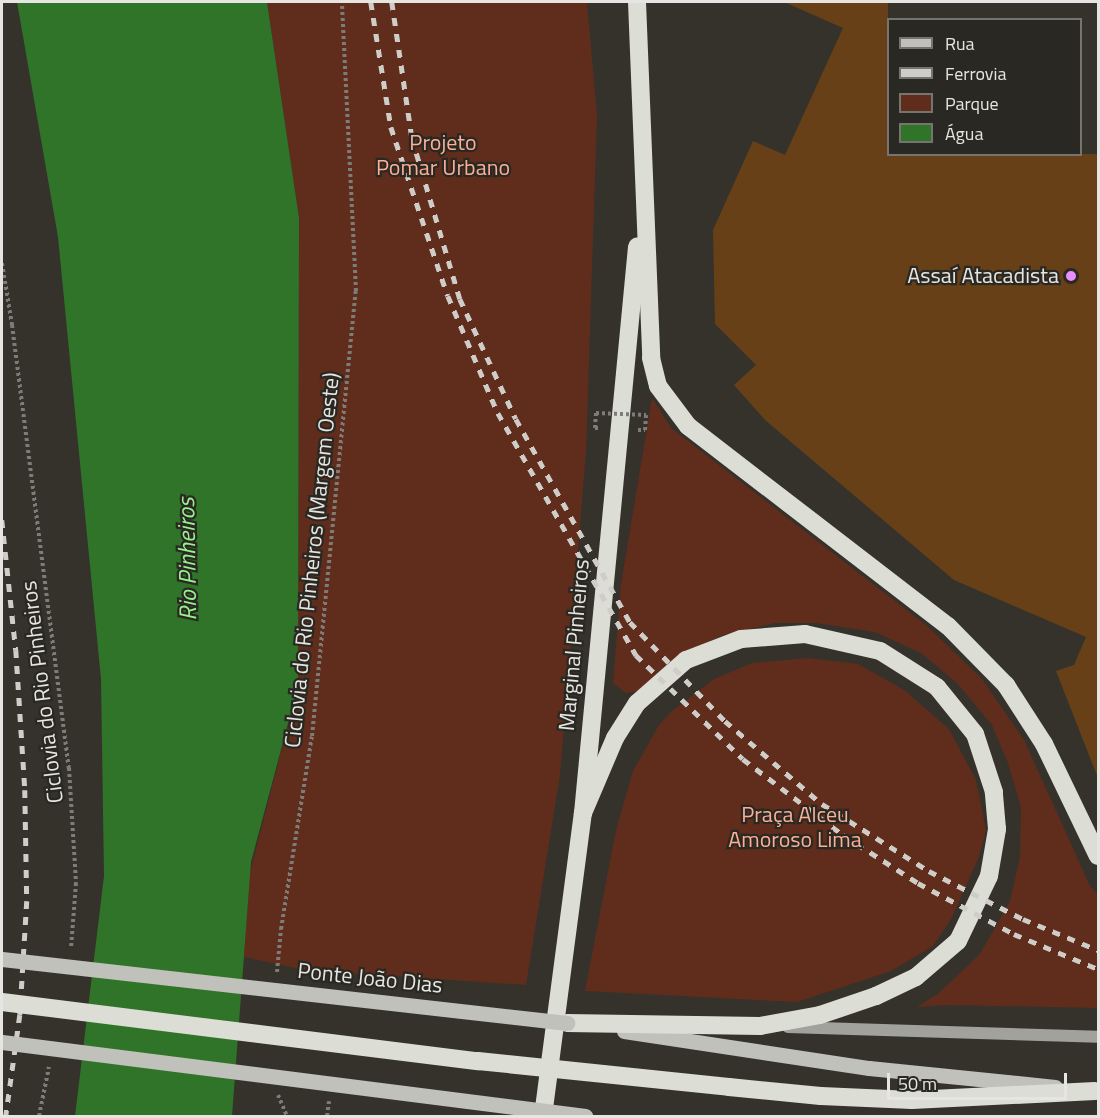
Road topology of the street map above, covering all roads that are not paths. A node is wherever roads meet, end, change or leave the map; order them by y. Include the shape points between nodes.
1 (637, 2) edge
2 (644, 176) junction
3 (583, 813) junction
4 (1098, 856) edge
5 (2, 959) edge
6 (2, 1002) edge
7 (567, 1023) junction
8 (760, 1026) junction
9 (1098, 1036) edge
10 (2, 1042) edge
11 (1096, 1091) edge
12 (543, 1116) edge
13 (585, 1116) edge

1 - 2 highway
2 - 3 highway, Marginal Pinheiros
2 - 4 highway via 651,358 658,386 688,426 948,626 1005,685 1044,744
3 - 8 highway via 615,738 637,703 686,660 741,639 805,634 880,651 937,687 975,734 994,792 998,829 989,876 958,941 916,977 876,996 820,1015
3 - 12 highway, Marginal Pinheiros
5 - 7 main road, Ponte João Dias, bridge
6 - 11 highway, bridge via 478,1061 821,1096 912,1100
7 - 8 highway
7 - 11 main road, Ponte João Dias via 869,1068
8 - 9 main road
10 - 13 main road, bridge

